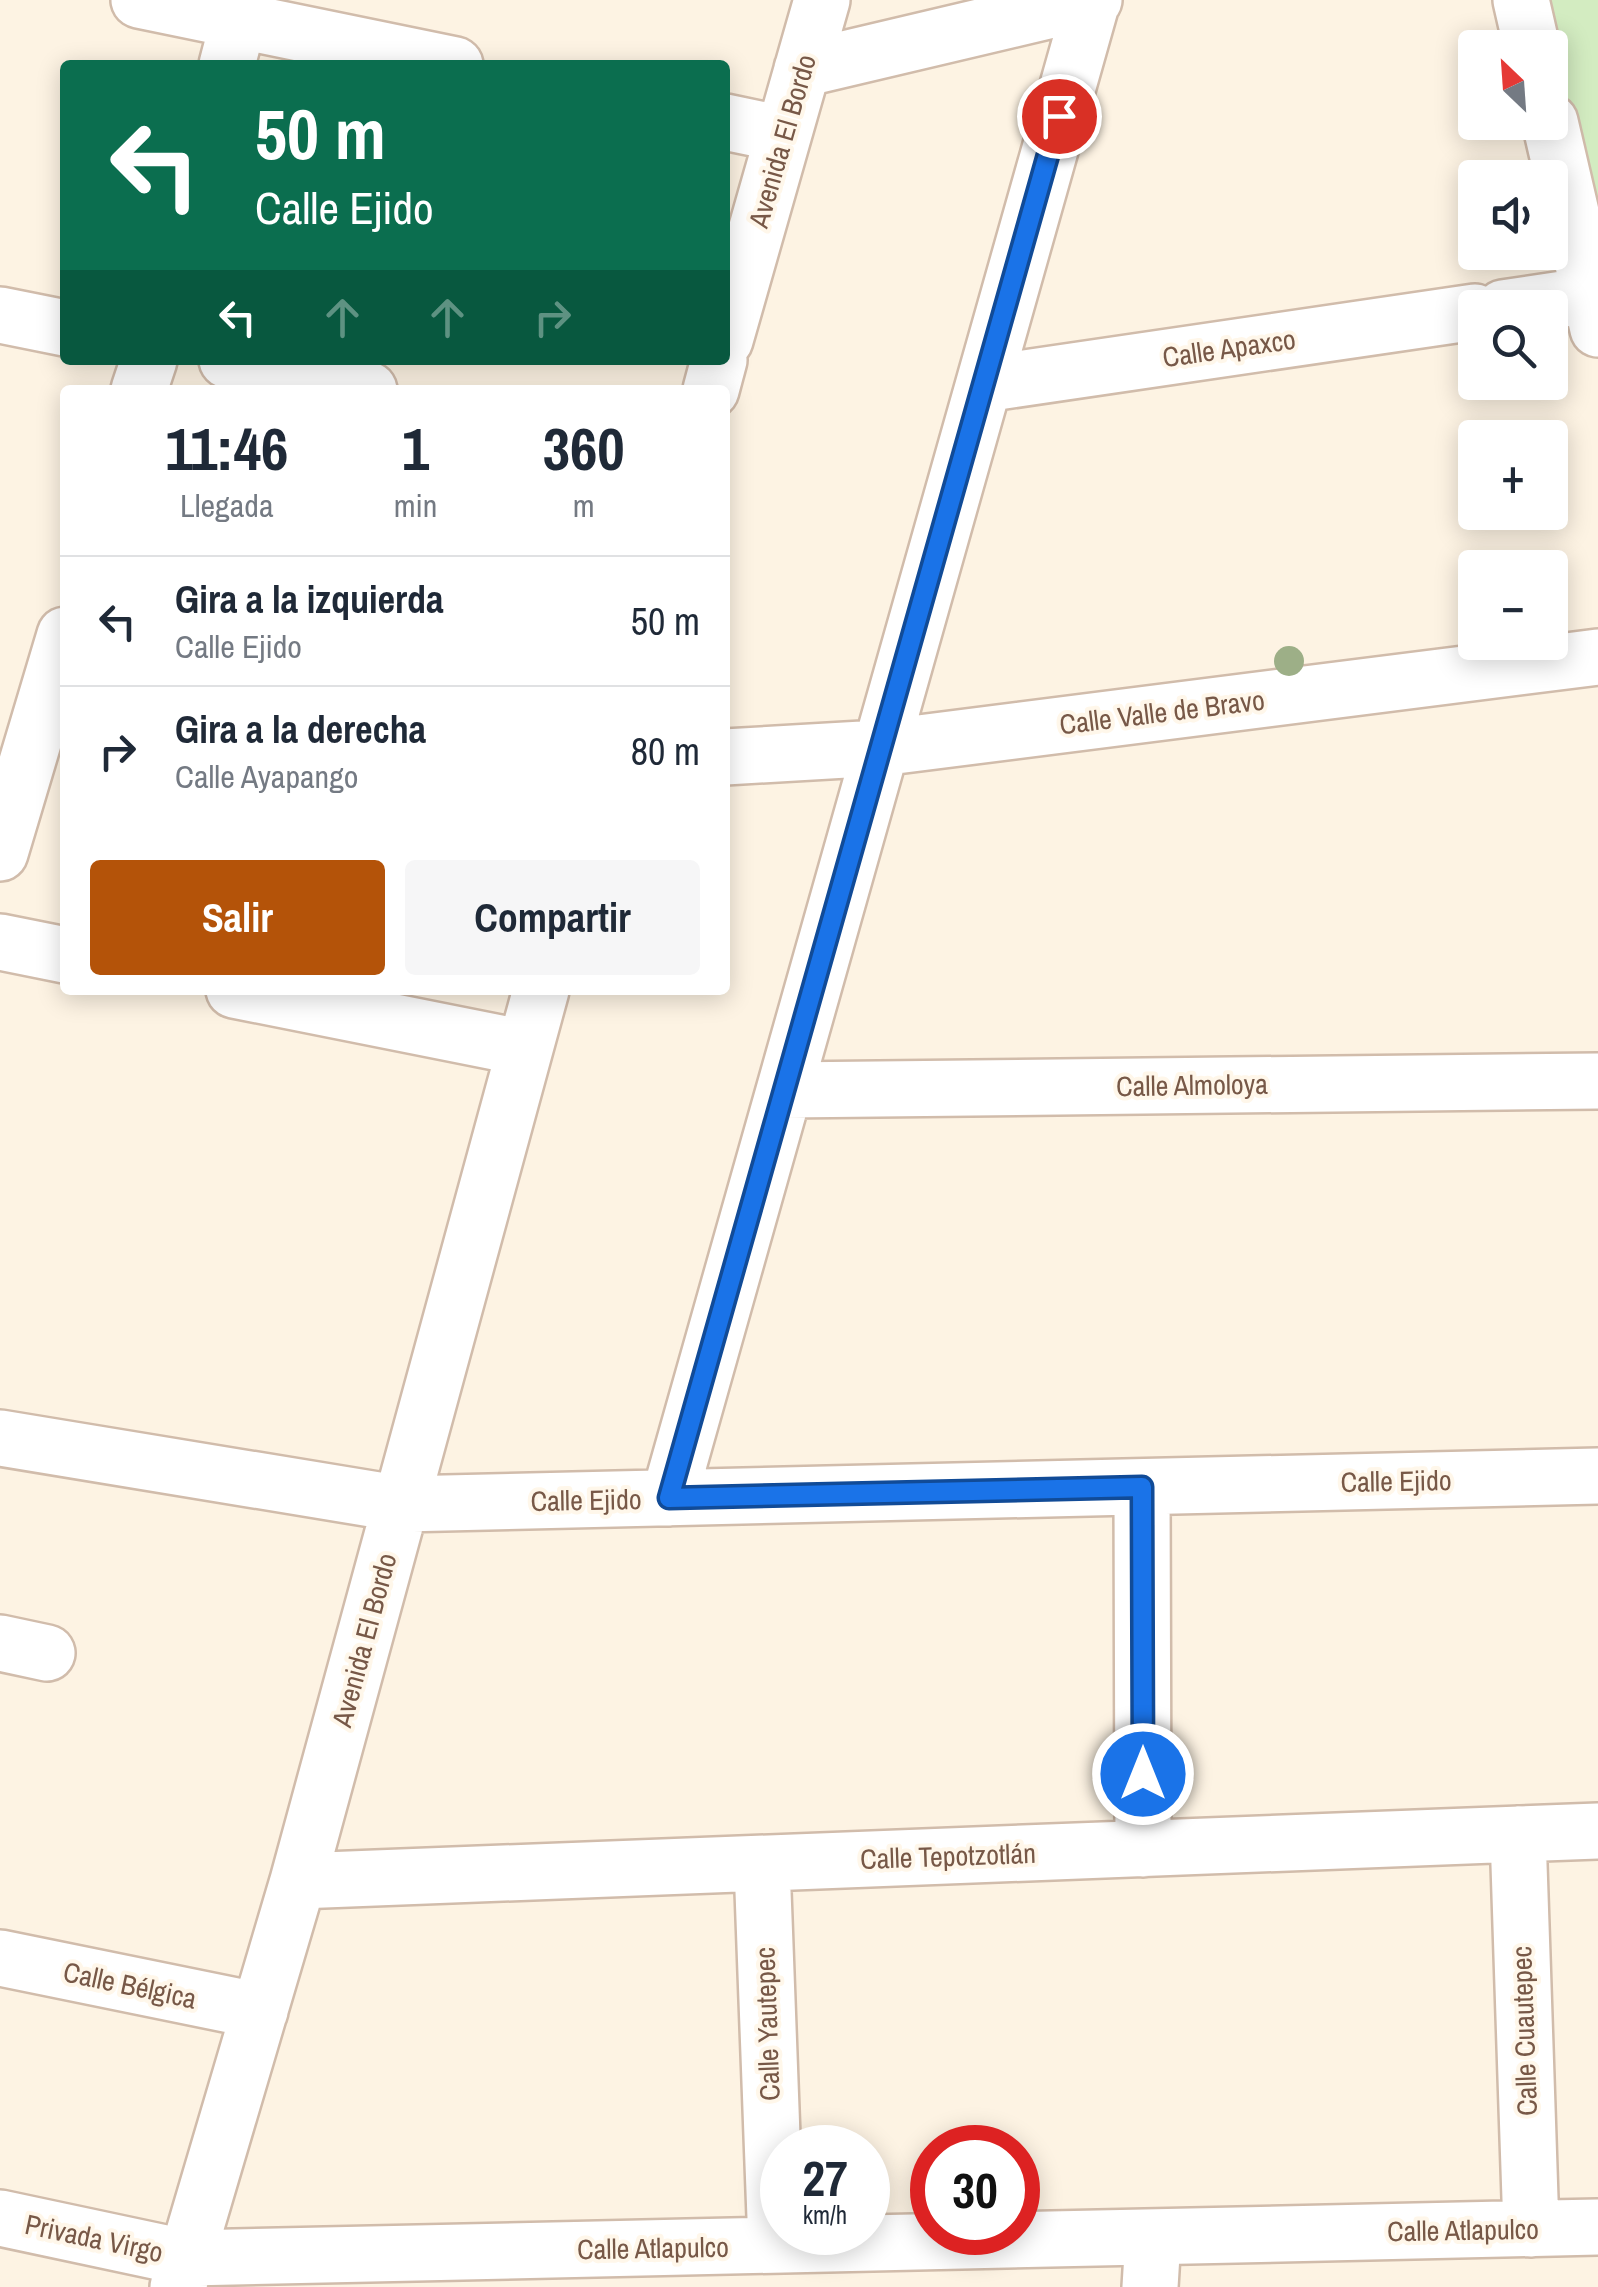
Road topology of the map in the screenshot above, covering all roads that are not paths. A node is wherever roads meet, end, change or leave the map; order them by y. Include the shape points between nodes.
1 (139, 0) edge
2 (822, 0) edge
3 (1093, 0) edge
4 (1521, 0) edge
5 (236, 28) edge
6 (1528, 30) edge
7 (425, 60) edge
8 (802, 69) junction
9 (730, 123) edge
10 (783, 134) junction
11 (1554, 140) edge
12 (1568, 311) edge
13 (1594, 312) edge
14 (1458, 314) edge
15 (0, 316) edge
16 (730, 322) edge
17 (60, 327) edge
18 (250, 365) edge
19 (984, 384) junction
20 (345, 385) edge
21 (1598, 657) edge
22 (60, 664) edge
23 (880, 748) junction
24 (730, 757) edge
25 (0, 853) edge
26 (0, 942) edge
27 (60, 955) edge
28 (259, 995) edge
29 (541, 995) edge
30 (525, 1048) junction
31 (1598, 1081) edge
32 (785, 1090) junction
33 (0, 1438) edge
34 (1598, 1476) edge
35 (1142, 1487) junction
36 (669, 1498) junction
37 (402, 1504) junction
38 (1598, 1831) edge
39 (1518, 1834) junction
40 (1143, 1848) junction
41 (762, 1864) junction
42 (298, 1881) junction
43 (0, 1958) edge
44 (260, 2011) junction
45 (772, 2125) edge
46 (0, 2218) edge
47 (1598, 2227) edge
48 (1531, 2229) junction
49 (760, 2246) edge
50 (890, 2250) edge
51 (1151, 2262) edge
52 (183, 2273) edge

1 - 5 street
2 - 8 street, Avenida El Bordo
3 - 8 street
3 - 19 street
4 - 6 street
5 - 7 street
8 - 10 street, Avenida El Bordo
9 - 10 street
10 - 16 street, Avenida El Bordo
11 - 13 street
12 - 13 street
14 - 19 street, Calle Apaxco
15 - 17 street
18 - 20 street
19 - 23 street
21 - 23 street, Calle Valle de Bravo
22 - 25 street
23 - 24 street, Calle Valle de Bravo
23 - 32 street
26 - 27 street
28 - 30 street
29 - 30 street, Avenida El Bordo
30 - 37 street, Avenida El Bordo
31 - 32 street, Calle Almoloya
32 - 36 street
33 - 37 street, Calle Ejido
34 - 35 street, Calle Ejido
35 - 36 street, Calle Ejido
35 - 40 street
36 - 37 street, Calle Ejido
37 - 42 street, Avenida El Bordo
38 - 39 street, Calle Tepotzotlán
39 - 40 street, Calle Tepotzotlán
39 - 48 street, Calle Cuautepec
40 - 41 street, Calle Tepotzotlán
41 - 42 street, Calle Tepotzotlán
41 - 45 street, Calle Yautepec
42 - 44 street, Avenida El Bordo
43 - 44 street, Calle Bélgica
44 - 52 street, Avenida El Bordo
46 - 52 street, Privada Virgo
47 - 48 street, Calle Atlapulco
48 - 51 street, Calle Atlapulco
49 - 52 street, Calle Atlapulco
50 - 51 street, Calle Atlapulco

